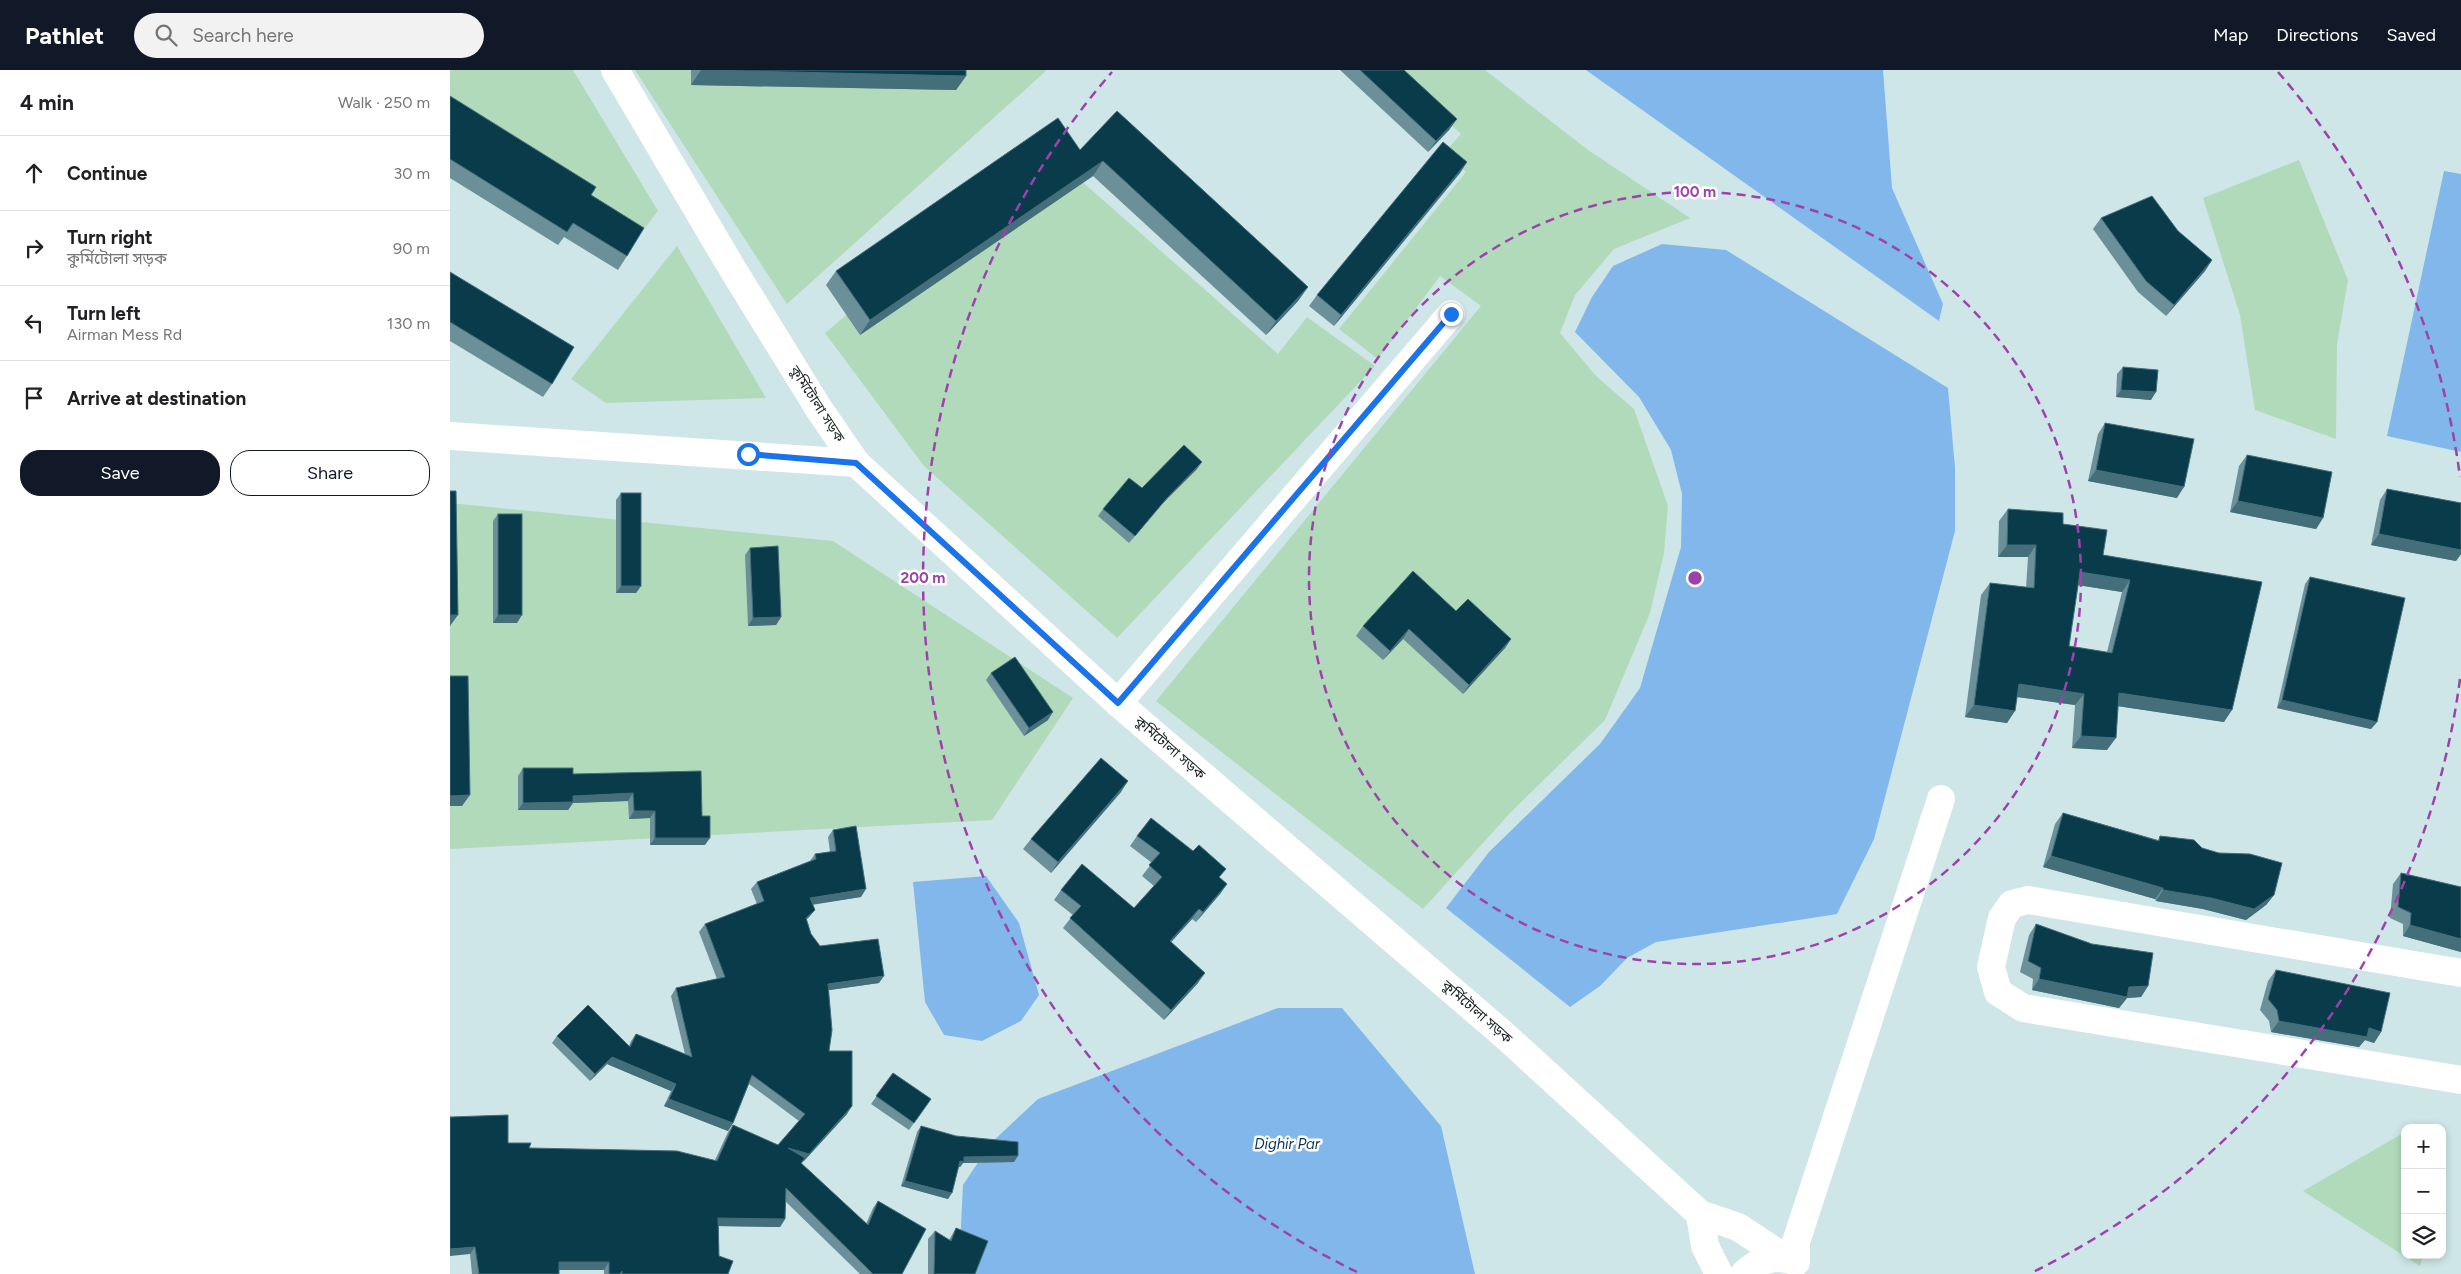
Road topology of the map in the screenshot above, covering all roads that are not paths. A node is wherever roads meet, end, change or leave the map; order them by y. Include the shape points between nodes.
1 (615, 70) edge
2 (1451, 314) dead end
3 (450, 436) edge
4 (856, 463) junction
5 (1118, 703) junction
6 (1941, 799) dead end
7 (2461, 973) edge
8 (2461, 1080) edge
9 (1700, 1214) junction
10 (1798, 1265) edge
11 (1719, 1274) edge
12 (1744, 1274) edge

1 - 4 street, কুর্মিটোলা সড়ক via 732,268
2 - 5 street
3 - 4 street
4 - 5 street, কুর্মিটোলা সড়ক
5 - 9 street, কুর্মিটোলা সড়ক via 1504,1035
6 - 10 street via 1796,1242
7 - 8 street via 2028,900 2012,904 2002,918 1991,966 1998,992 2023,1008
9 - 10 street via 1738,1227
9 - 11 street via 1705,1246
10 - 12 street via 1770,1258 1755,1264

